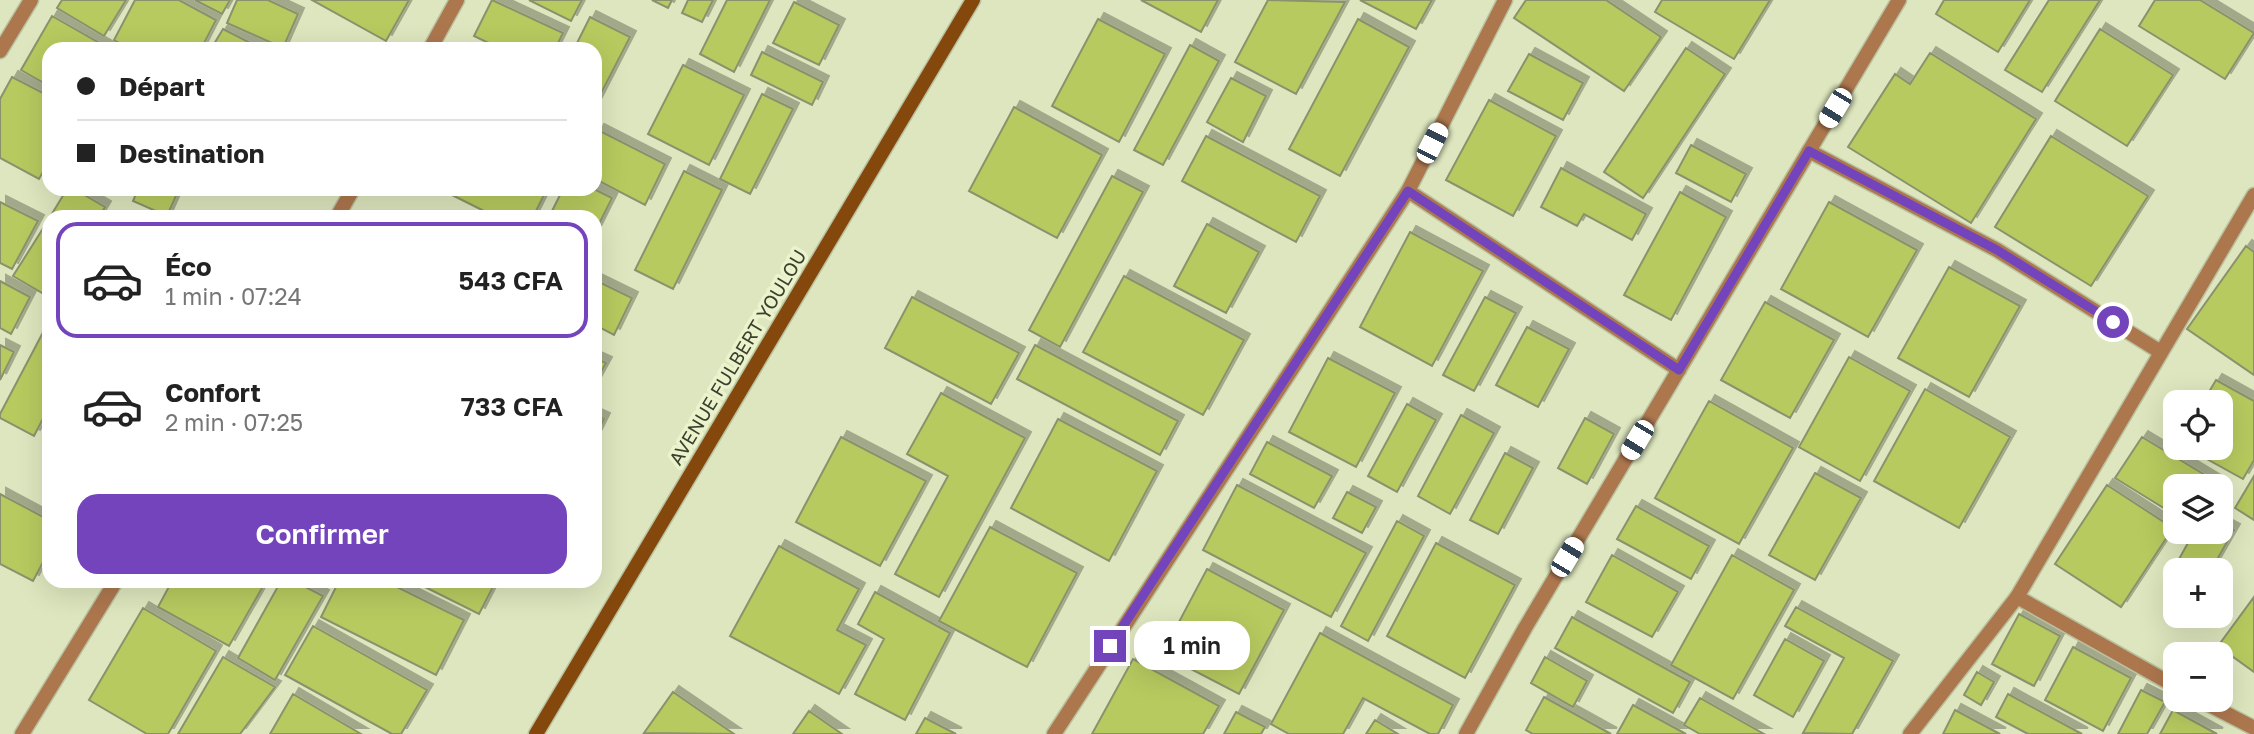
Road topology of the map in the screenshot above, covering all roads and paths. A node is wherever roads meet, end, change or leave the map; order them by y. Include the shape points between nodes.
1 (31, 0) edge
2 (457, 0) edge
3 (973, 0) edge
4 (1505, 0) edge
5 (1899, 0) edge
6 (434, 42) edge
7 (0, 51) edge
8 (1809, 151) junction
9 (1408, 191) junction
10 (2254, 195) edge
11 (2159, 351) junction
12 (1679, 370) junction
13 (112, 588) edge
14 (2017, 597) junction
15 (2163, 679) edge
16 (2223, 712) edge
17 (2254, 728) edge
18 (22, 734) edge
19 (536, 734) edge
20 (1054, 734) edge
21 (1466, 734) edge
22 (1910, 734) edge

1 - 7 street
2 - 6 street
3 - 19 main road, AVENUE FULBERT YOULOU
4 - 9 street
5 - 8 street
8 - 11 street via 1997,250
8 - 12 street
9 - 12 street
9 - 20 street
10 - 11 street
11 - 14 street
12 - 21 street
13 - 18 street
14 - 15 street
14 - 22 street
16 - 17 street

